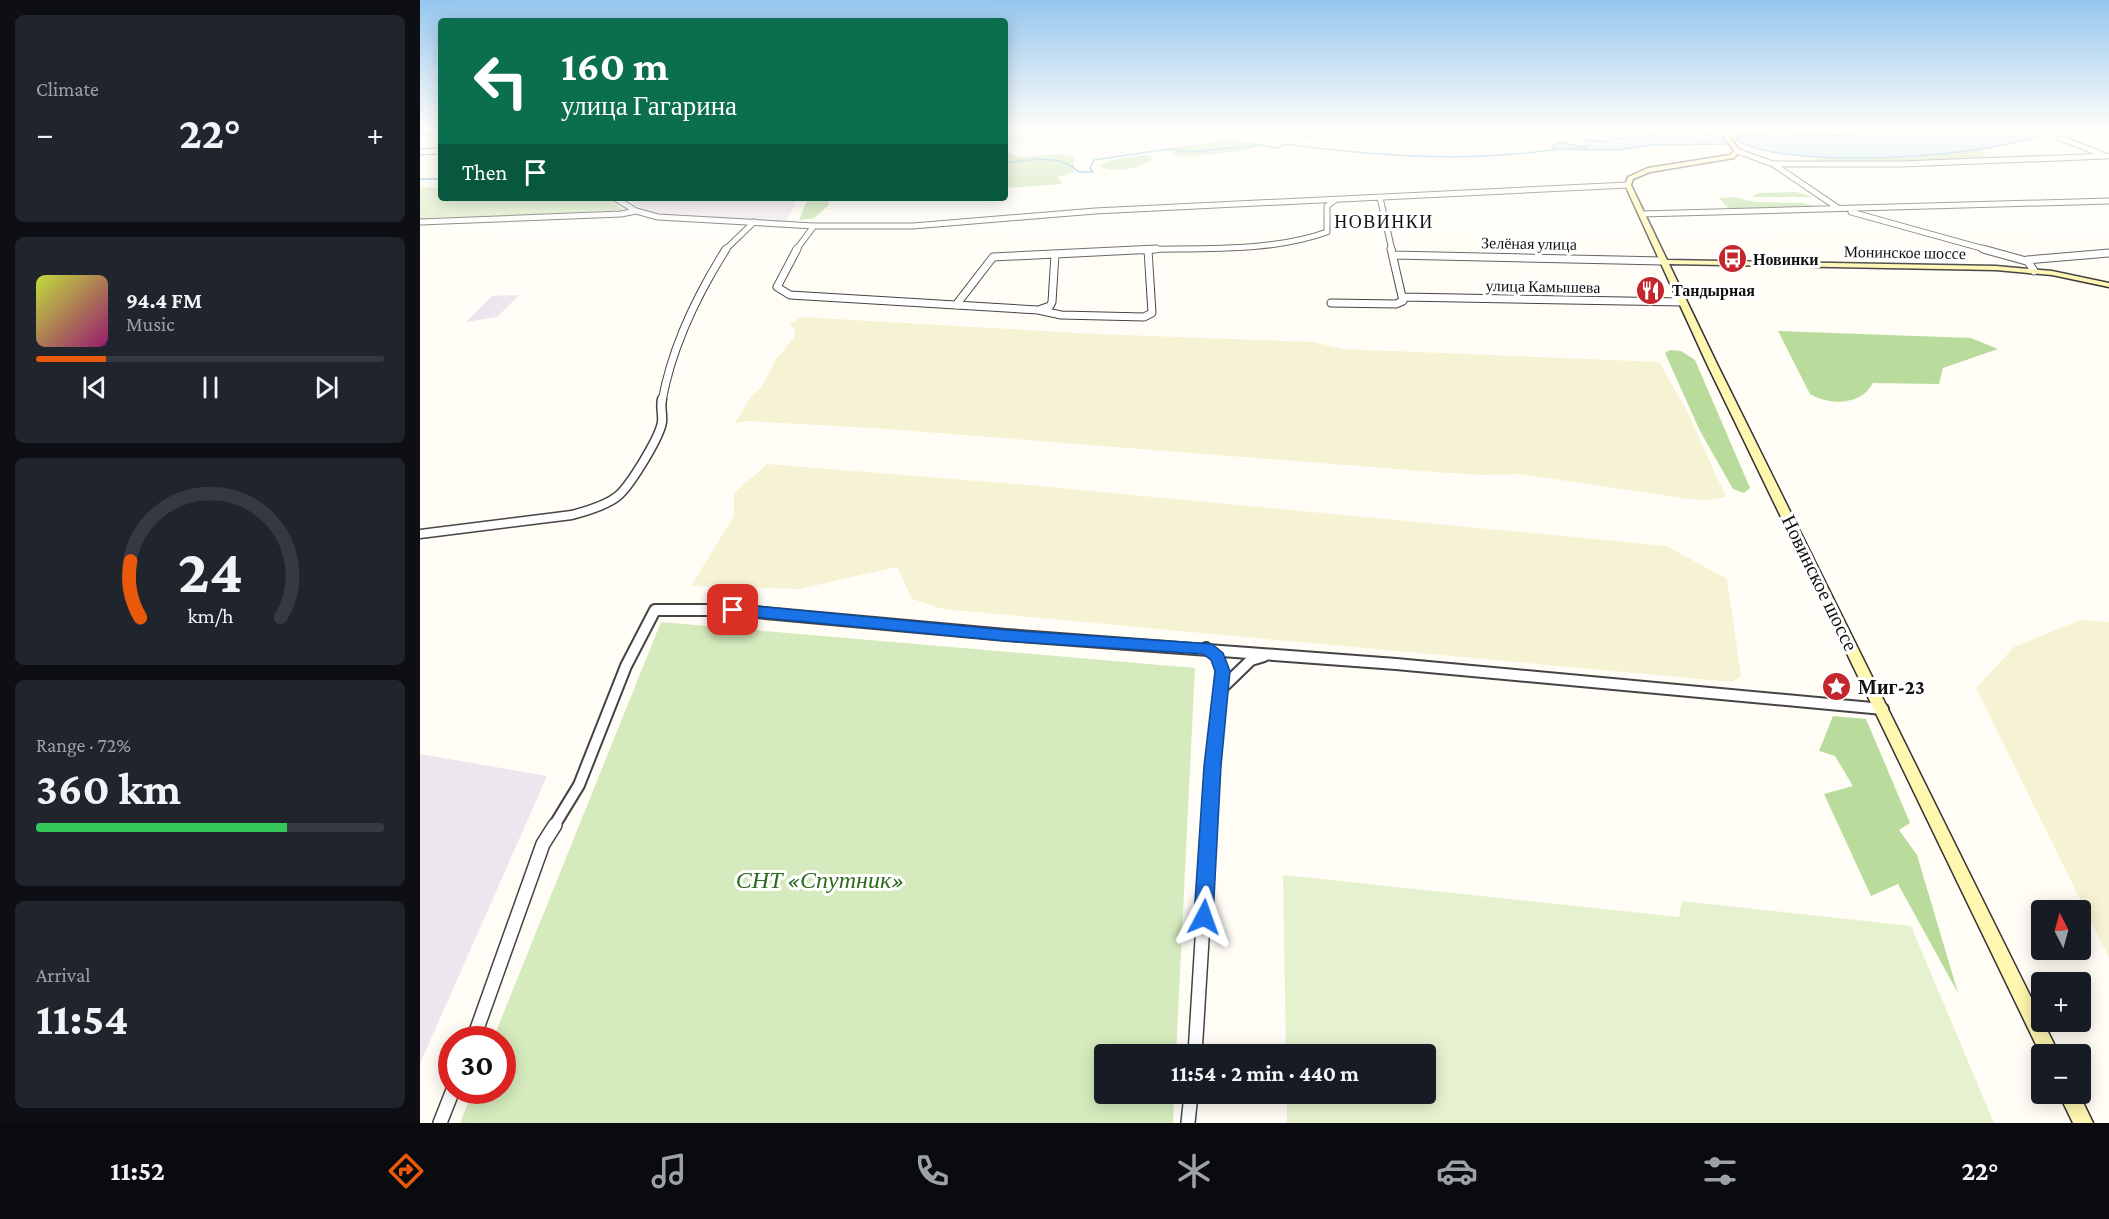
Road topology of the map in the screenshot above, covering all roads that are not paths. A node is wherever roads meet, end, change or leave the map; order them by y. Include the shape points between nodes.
1 (1799, 182) edge
2 (1628, 185) joint
3 (1380, 198) junction
4 (1335, 200) junction
5 (620, 201) edge
6 (1316, 201) junction
7 (2109, 201) edge
8 (1327, 206) junction
9 (1843, 210) junction
10 (636, 212) junction
11 (1641, 214) junction
12 (420, 222) edge
13 (754, 222) junction
14 (814, 226) junction
15 (1148, 250) junction
16 (2109, 253) edge
17 (1055, 254) junction
18 (1394, 255) junction
19 (2026, 261) junction
20 (1663, 262) junction
21 (2034, 271) junction
22 (2109, 285) edge
23 (1403, 297) junction
24 (1683, 302) junction
25 (1331, 303) dead end
26 (956, 304) junction
27 (1038, 310) junction
28 (420, 534) edge
29 (1206, 648) junction
30 (1271, 654) junction
31 (1222, 688) junction
32 (1883, 709) junction
33 (478, 1026) edge
34 (1196, 1044) edge
35 (2045, 1044) edge
36 (447, 1104) edge
37 (1190, 1104) edge
38 (2074, 1104) edge
39 (440, 1123) edge
40 (1188, 1123) edge
41 (2084, 1123) edge

1 - 9 street
2 - 3 street
2 - 11 main road, Новинское шоссе
3 - 4 street
3 - 18 street
4 - 6 street
4 - 8 street
5 - 10 street
6 - 8 street
6 - 14 street via 1106,210 933,225
7 - 9 street
8 - 15 street via 1329,229 1313,237 1253,248
9 - 11 street
9 - 19 street
10 - 12 street
10 - 13 street via 668,218
11 - 20 main road, Новинское шоссе
13 - 14 street
13 - 28 street via 728,246 702,287 667,372 658,436 619,495 572,515
14 - 26 street via 788,259 777,287 782,291 801,296
15 - 17 street
15 - 27 street via 1152,310 1149,316 1061,315
16 - 19 street
17 - 26 street via 993,257
17 - 27 street via 1052,302
18 - 20 street, Зелёная улица
18 - 23 street
19 - 21 street
20 - 21 main road, Монинское шоссе
20 - 24 main road, Новинское шоссе
21 - 22 main road, Монинское шоссе
23 - 24 street, улица Камышева
23 - 25 street, улица Камышева via 1396,304
24 - 32 main road, Новинское шоссе
26 - 27 street
29 - 30 street
29 - 31 street via 1218,657
29 - 33 street via 1006,635 733,610 655,610 622,676 579,785 543,844
30 - 31 street via 1251,660
30 - 32 street
31 - 34 street via 1218,698
32 - 35 main road, Новинское шоссе
36 - 39 street
37 - 40 street
38 - 41 main road

